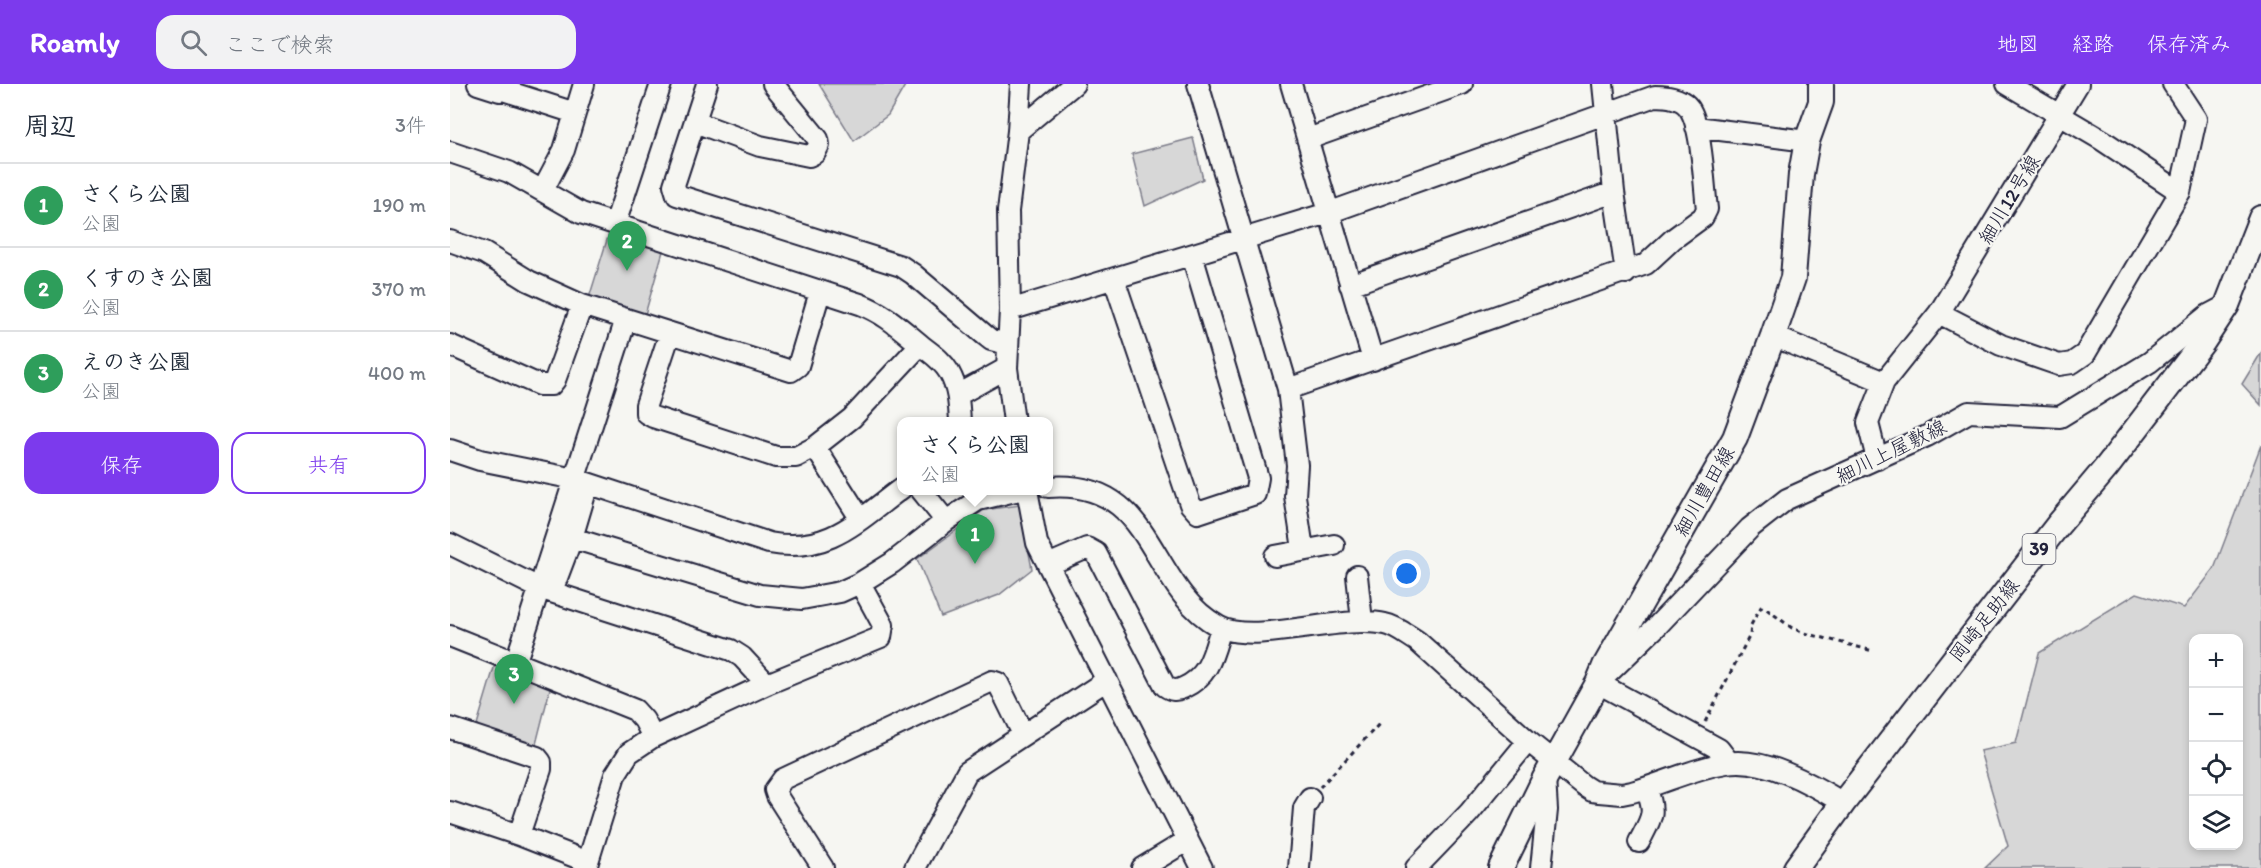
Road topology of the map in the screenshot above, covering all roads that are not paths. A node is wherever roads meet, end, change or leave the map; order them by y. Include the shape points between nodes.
1 (478, 84) edge
2 (584, 84) edge
3 (661, 84) edge
4 (707, 84) edge
5 (773, 84) edge
6 (1021, 84) edge
7 (1074, 84) edge
8 (1198, 84) edge
9 (1291, 84) edge
10 (1462, 84) edge
11 (1603, 84) edge
12 (1821, 84) edge
13 (2007, 84) edge
14 (2078, 84) edge
15 (2173, 84) edge
16 (504, 87) edge
17 (574, 113) junction
18 (1606, 114) junction
19 (2060, 116) junction
20 (695, 122) junction
21 (1696, 127) junction
22 (1018, 131) junction
23 (1308, 139) junction
24 (1807, 141) junction
25 (450, 152) edge
26 (543, 190) junction
27 (1614, 192) junction
28 (2180, 192) junction
29 (1328, 213) junction
30 (2261, 218) edge
31 (615, 224) junction
32 (1244, 239) junction
33 (450, 241) edge
34 (1192, 255) junction
35 (1626, 273) junction
36 (1114, 279) junction
37 (1350, 285) junction
38 (820, 292) junction
39 (2227, 304) junction
40 (582, 305) junction
41 (1010, 310) junction
42 (1940, 313) junction
43 (626, 319) junction
44 (670, 333) junction
45 (1773, 336) junction
46 (1008, 344) junction
47 (450, 345) edge
48 (920, 345) junction
49 (1373, 360) junction
50 (1007, 368) junction
51 (1884, 382) junction
52 (1288, 389) junction
53 (958, 395) junction
54 (960, 417) edge
55 (1013, 417) edge
56 (815, 447) junction
57 (450, 450) edge
58 (1877, 459) junction
59 (582, 482) junction
60 (1053, 487) edge
61 (897, 492) edge
62 (925, 495) edge
63 (998, 495) edge
64 (1028, 495) edge
65 (860, 518) junction
66 (946, 521) junction
67 (572, 538) junction
68 (450, 544) edge
69 (1334, 545) dead end
70 (1303, 549) junction
71 (1275, 556) dead end
72 (1048, 565) junction
73 (1357, 576) dead end
74 (860, 583) junction
75 (545, 589) junction
76 (1362, 621) junction
77 (1221, 628) junction
78 (450, 636) edge
79 (515, 664) junction
80 (1107, 680) junction
81 (1598, 683) junction
82 (767, 684) junction
83 (450, 728) edge
84 (1023, 734) junction
85 (653, 737) junction
86 (1528, 741) junction
87 (1729, 762) junction
88 (1550, 770) junction
89 (1646, 788) junction
90 (1310, 798) road end
91 (1843, 803) junction
92 (450, 812) edge
93 (519, 835) junction
94 (1188, 840) junction
95 (1639, 843) dead end
96 (587, 865) edge
97 (823, 868) edge
98 (915, 868) edge
99 (1142, 868) edge
100 (1202, 868) edge
101 (1299, 868) edge
102 (1416, 868) edge
103 (1501, 868) edge
104 (1541, 868) edge
105 (1796, 868) edge

1 - 16 street
2 - 17 street
3 - 31 street
4 - 20 street
5 - 20 street via 818,139 815,153 809,156 760,146
6 - 22 street
7 - 22 street
8 - 32 street
9 - 23 street
10 - 23 street
11 - 18 street
12 - 24 main road, 細川豊田線 via 1821,102
13 - 19 street
14 - 19 street, 細川12号線
15 - 28 street via 2196,119
16 - 17 street
17 - 26 street via 564,150
18 - 21 street via 1664,96 1689,107
18 - 27 street
18 - 29 street
19 - 28 street
19 - 42 street, 細川12号線
20 - 46 street via 674,185 677,195 901,266 991,340
21 - 24 street
21 - 35 street via 1707,209 1700,220 1646,264
22 - 41 street via 1008,211
23 - 29 street
24 - 45 main road, 細川豊田線 via 1793,278
25 - 26 street via 496,166
26 - 31 street via 581,213
27 - 35 street
27 - 37 street
28 - 42 street via 2085,354 2072,363 2059,365 2001,345
29 - 32 street
29 - 37 street
30 - 39 main road, 岡崎足助線 / 39
31 - 38 street
32 - 34 street
32 - 52 street
33 - 40 street via 484,253 529,281
34 - 36 street
34 - 36 street via 1258,478 1255,494 1198,513 1190,504
35 - 49 street
36 - 41 street
37 - 49 street
38 - 44 street via 798,366 792,371
38 - 48 street via 881,313
39 - 58 street, 細川上屋敷線 via 2150,362 2060,417 1969,412
39 - 91 main road, 岡崎足助線 / 39 via 2113,459
40 - 43 street
40 - 47 street via 551,385 539,385
41 - 46 street
42 - 51 street, 細川12号線
43 - 44 street
43 - 59 street
44 - 56 street via 646,413 776,457 796,457
45 - 51 street
45 - 81 main road, 細川豊田線 via 1735,438
46 - 50 street
48 - 53 street via 948,370
48 - 56 street via 852,418
49 - 52 street
50 - 53 street
50 - 55 street
51 - 58 street, 細川12号線 via 1868,423
52 - 70 street via 1297,465 1295,496
53 - 54 street
56 - 65 street
57 - 59 street
58 - 81 street, 細川上屋敷線 via 1786,499 1766,513
59 - 65 street via 782,545 824,541
59 - 67 street
59 - 75 street
60 - 77 street via 1078,486 1125,510 1185,596 1206,619
61 - 65 street
62 - 66 street
63 - 66 street via 978,500
64 - 72 street via 1034,535
66 - 74 street
67 - 74 street via 776,598 821,597
67 - 75 street
68 - 75 street
69 - 70 street
70 - 71 street
72 - 77 street via 1087,548 1096,553 1170,690 1176,691 1202,676
72 - 80 street
73 - 76 street
74 - 82 street via 883,625 881,637
75 - 79 street
75 - 82 street via 731,650
76 - 77 street via 1256,632
76 - 86 street via 1386,624 1417,641
78 - 79 street
79 - 85 street via 635,710
80 - 84 street
80 - 94 street
81 - 87 street via 1719,749
81 - 88 main road, 細川豊田線
82 - 85 street
83 - 93 street via 537,757 541,762
84 - 97 street via 998,683 992,681 783,779 775,790 777,796
84 - 98 street via 967,772
85 - 96 street via 629,753 620,765
86 - 88 street
86 - 102 street via 1469,813
87 - 89 street
87 - 91 street via 1773,768
88 - 89 street via 1592,791 1622,794
88 - 103 main road, 細川豊田線
88 - 104 street
89 - 95 street via 1654,808
90 - 101 street via 1304,808
91 - 105 main road, 岡崎足助線 / 39
92 - 93 street
93 - 96 street
94 - 99 street
94 - 100 street

